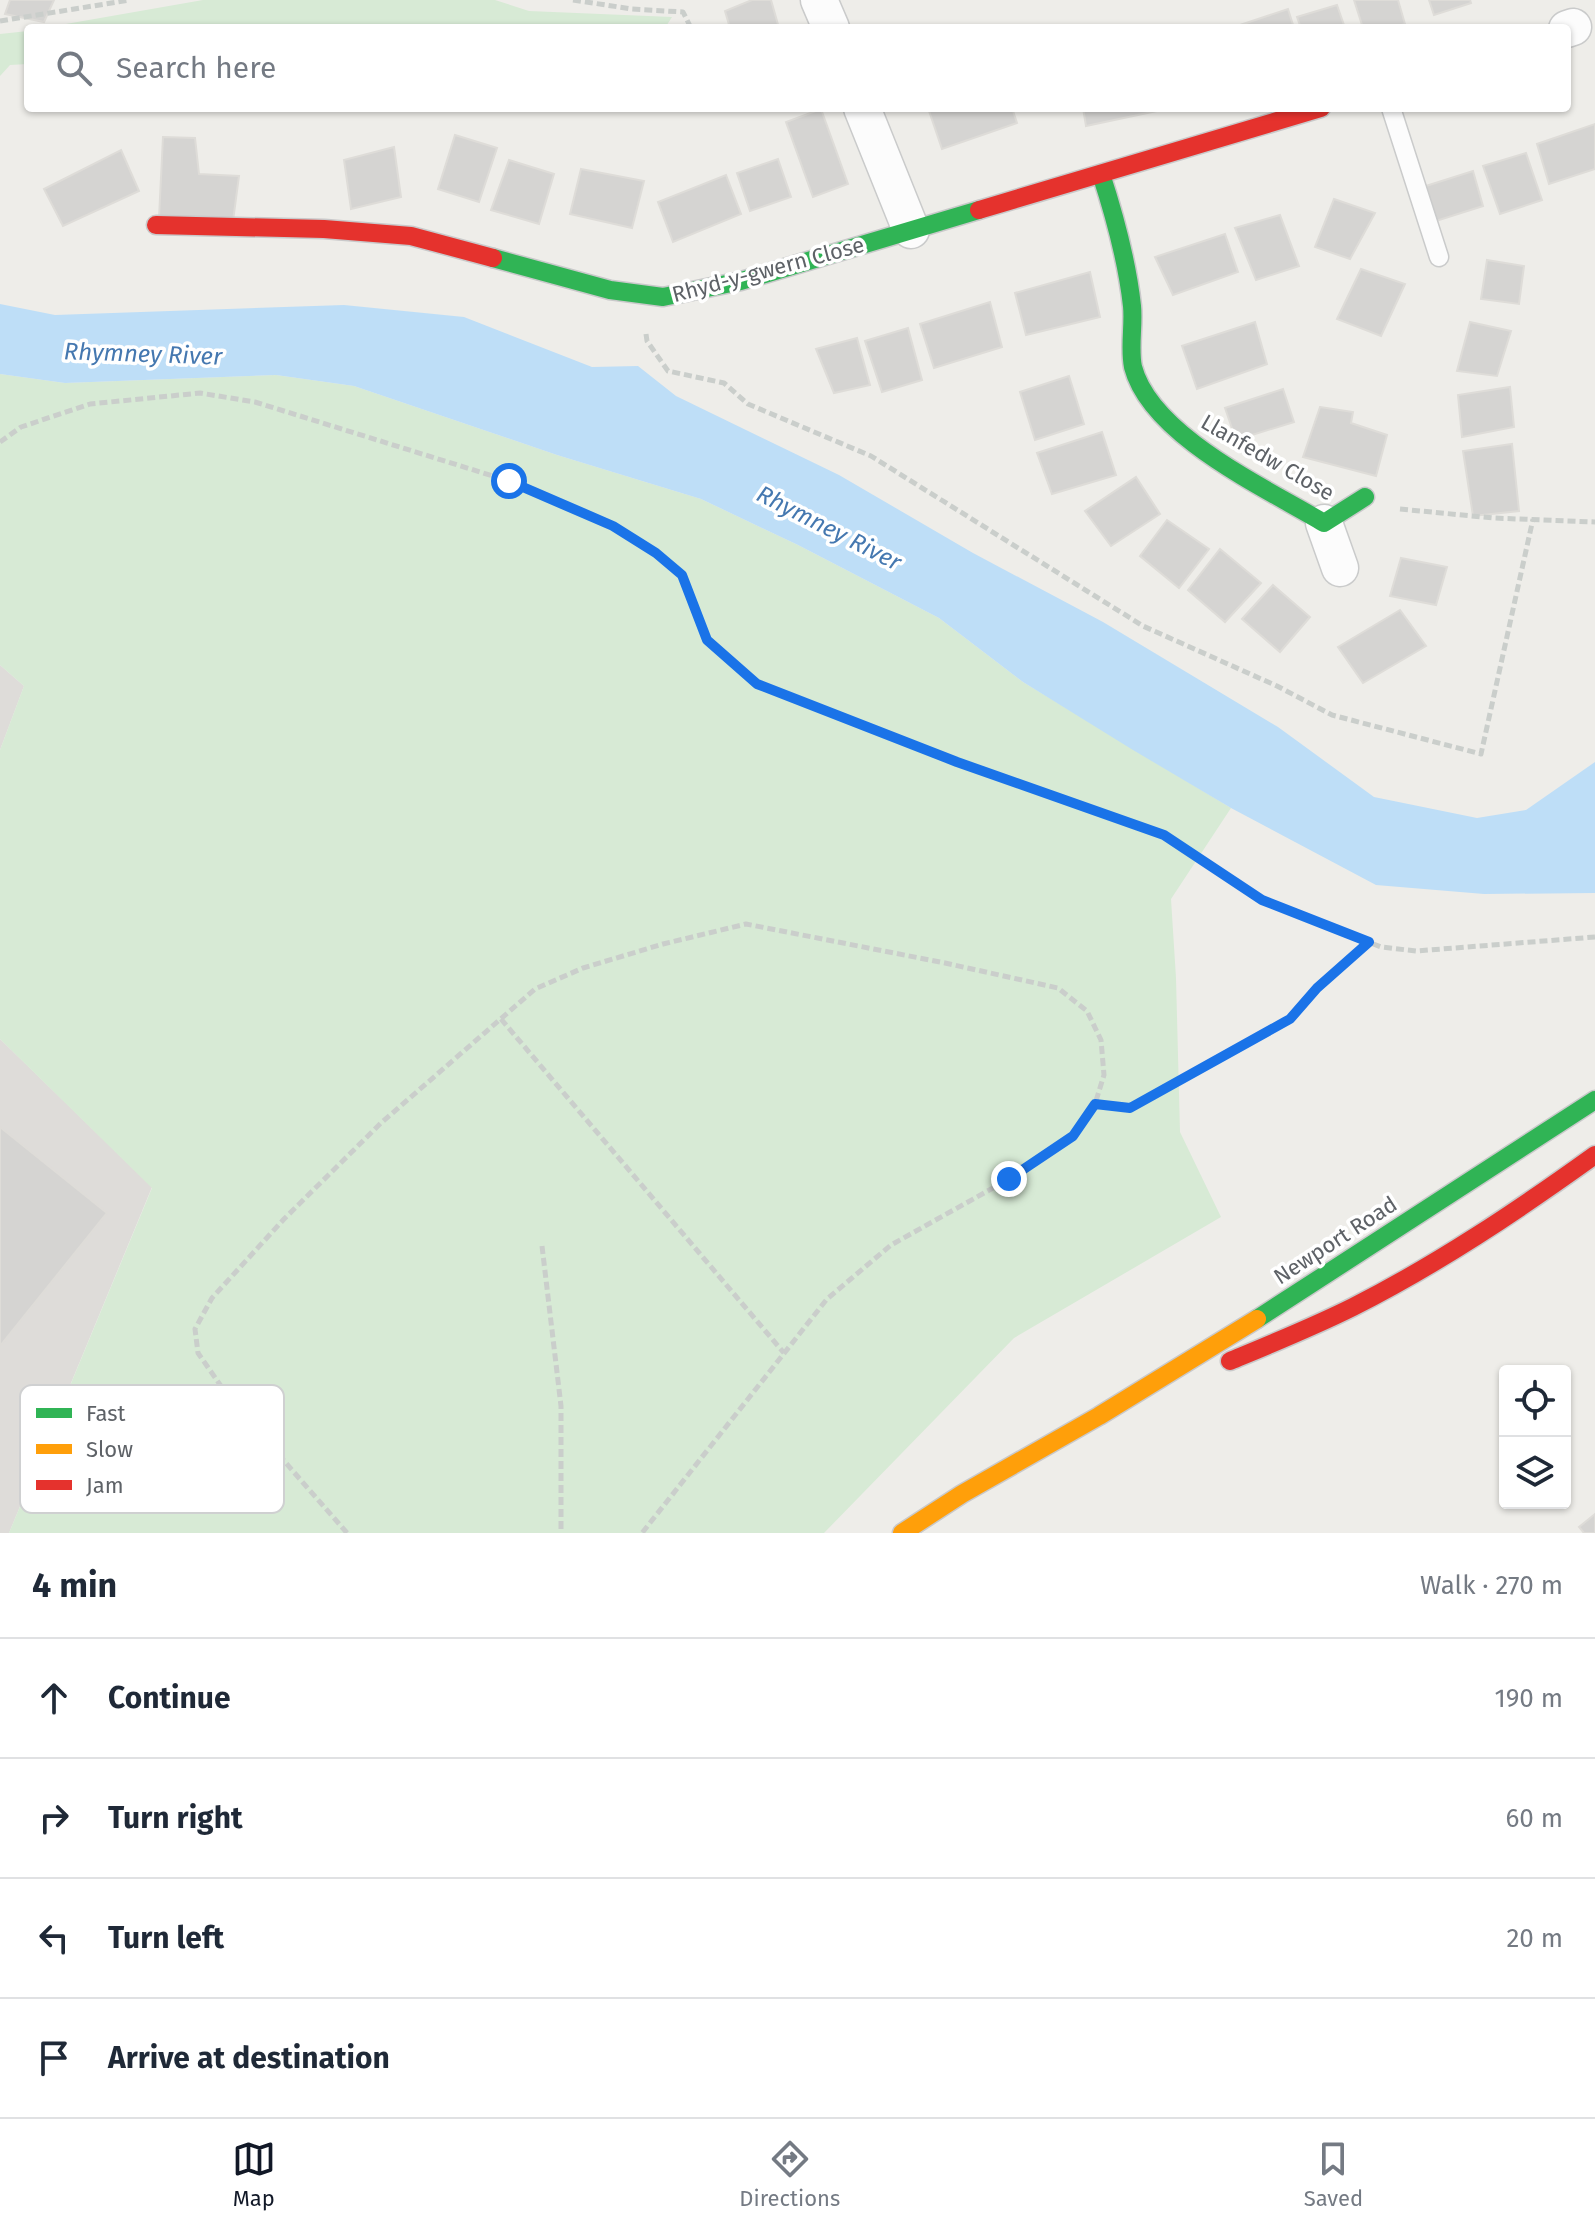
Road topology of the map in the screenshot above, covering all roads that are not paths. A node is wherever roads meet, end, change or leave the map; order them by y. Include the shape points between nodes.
1 (819, 0) edge
2 (829, 24) edge
3 (864, 112) edge
4 (1308, 112) edge
5 (1392, 112) edge
6 (1101, 174) junction
7 (156, 225) dead end
8 (911, 230) junction
9 (1439, 257) dead end
10 (1365, 497) road end
11 (1324, 523) junction
12 (1340, 568) dead end
13 (1595, 1100) edge
14 (1595, 1155) edge
15 (1099, 1416) junction
16 (902, 1533) edge

1 - 2 street
3 - 8 street
4 - 6 street, Rhyd-y-gwern Close
5 - 9 lane
6 - 8 street, Rhyd-y-gwern Close
6 - 11 street, Llanfedw Close via 1119,230 1132,306 1133,366 1148,401 1192,444
7 - 8 street, Rhyd-y-gwern Close via 411,236 610,290 663,297 741,281
10 - 11 street, Llanfedw Close
11 - 12 street
13 - 15 street, Newport Road
14 - 15 street, Newport Road via 1485,1231 1317,1325
15 - 16 street, Newport Road

